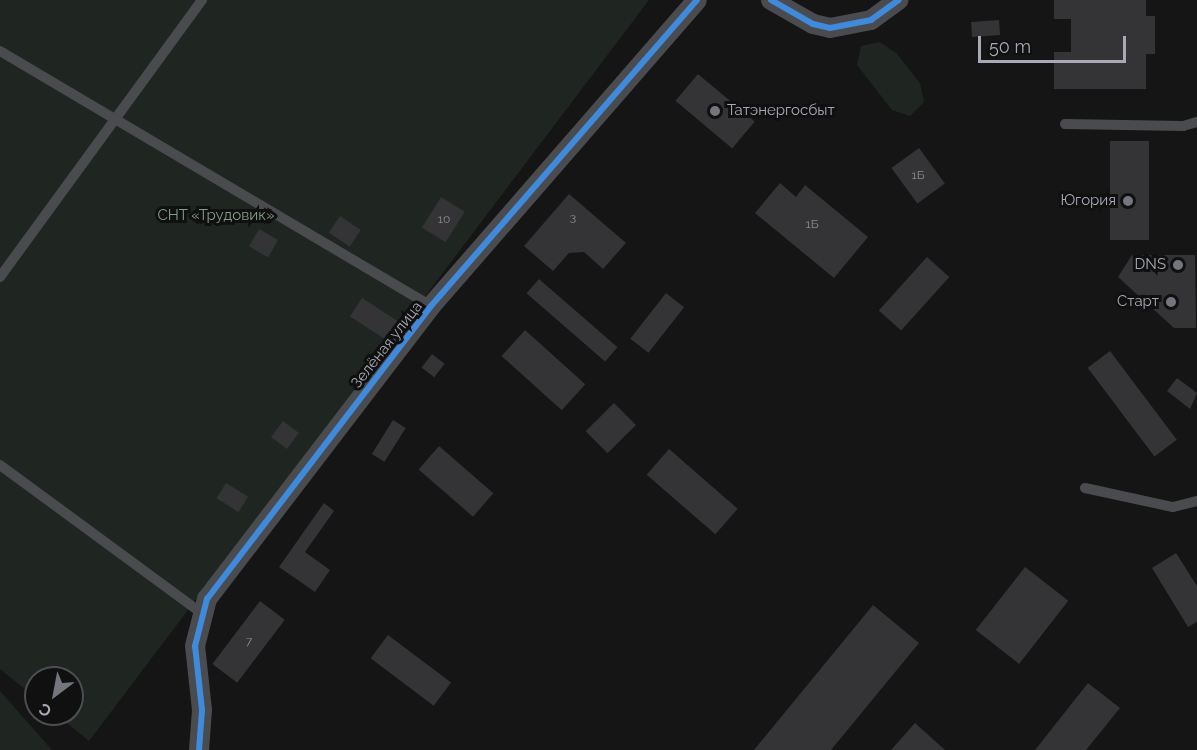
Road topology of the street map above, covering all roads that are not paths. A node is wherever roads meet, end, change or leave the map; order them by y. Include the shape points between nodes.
1 (202, 0) edge
2 (698, 0) edge
3 (771, 0) edge
4 (899, 0) edge
5 (0, 51) edge
6 (117, 122) junction
7 (1197, 122) edge
8 (1065, 124) dead end
9 (0, 277) edge
10 (432, 306) junction
11 (0, 465) edge
12 (1085, 488) dead end
13 (1197, 501) edge
14 (203, 614) junction
15 (199, 750) edge

1 - 6 lane
2 - 10 street, Зелёная улица
3 - 4 street via 813,24 830,28 871,20
5 - 6 lane
6 - 9 lane
6 - 10 lane
7 - 8 lane via 1183,126
10 - 14 street, Зелёная улица via 207,599
11 - 14 lane
12 - 13 lane via 1173,507
14 - 15 street, Зелёная улица via 195,646 202,710

